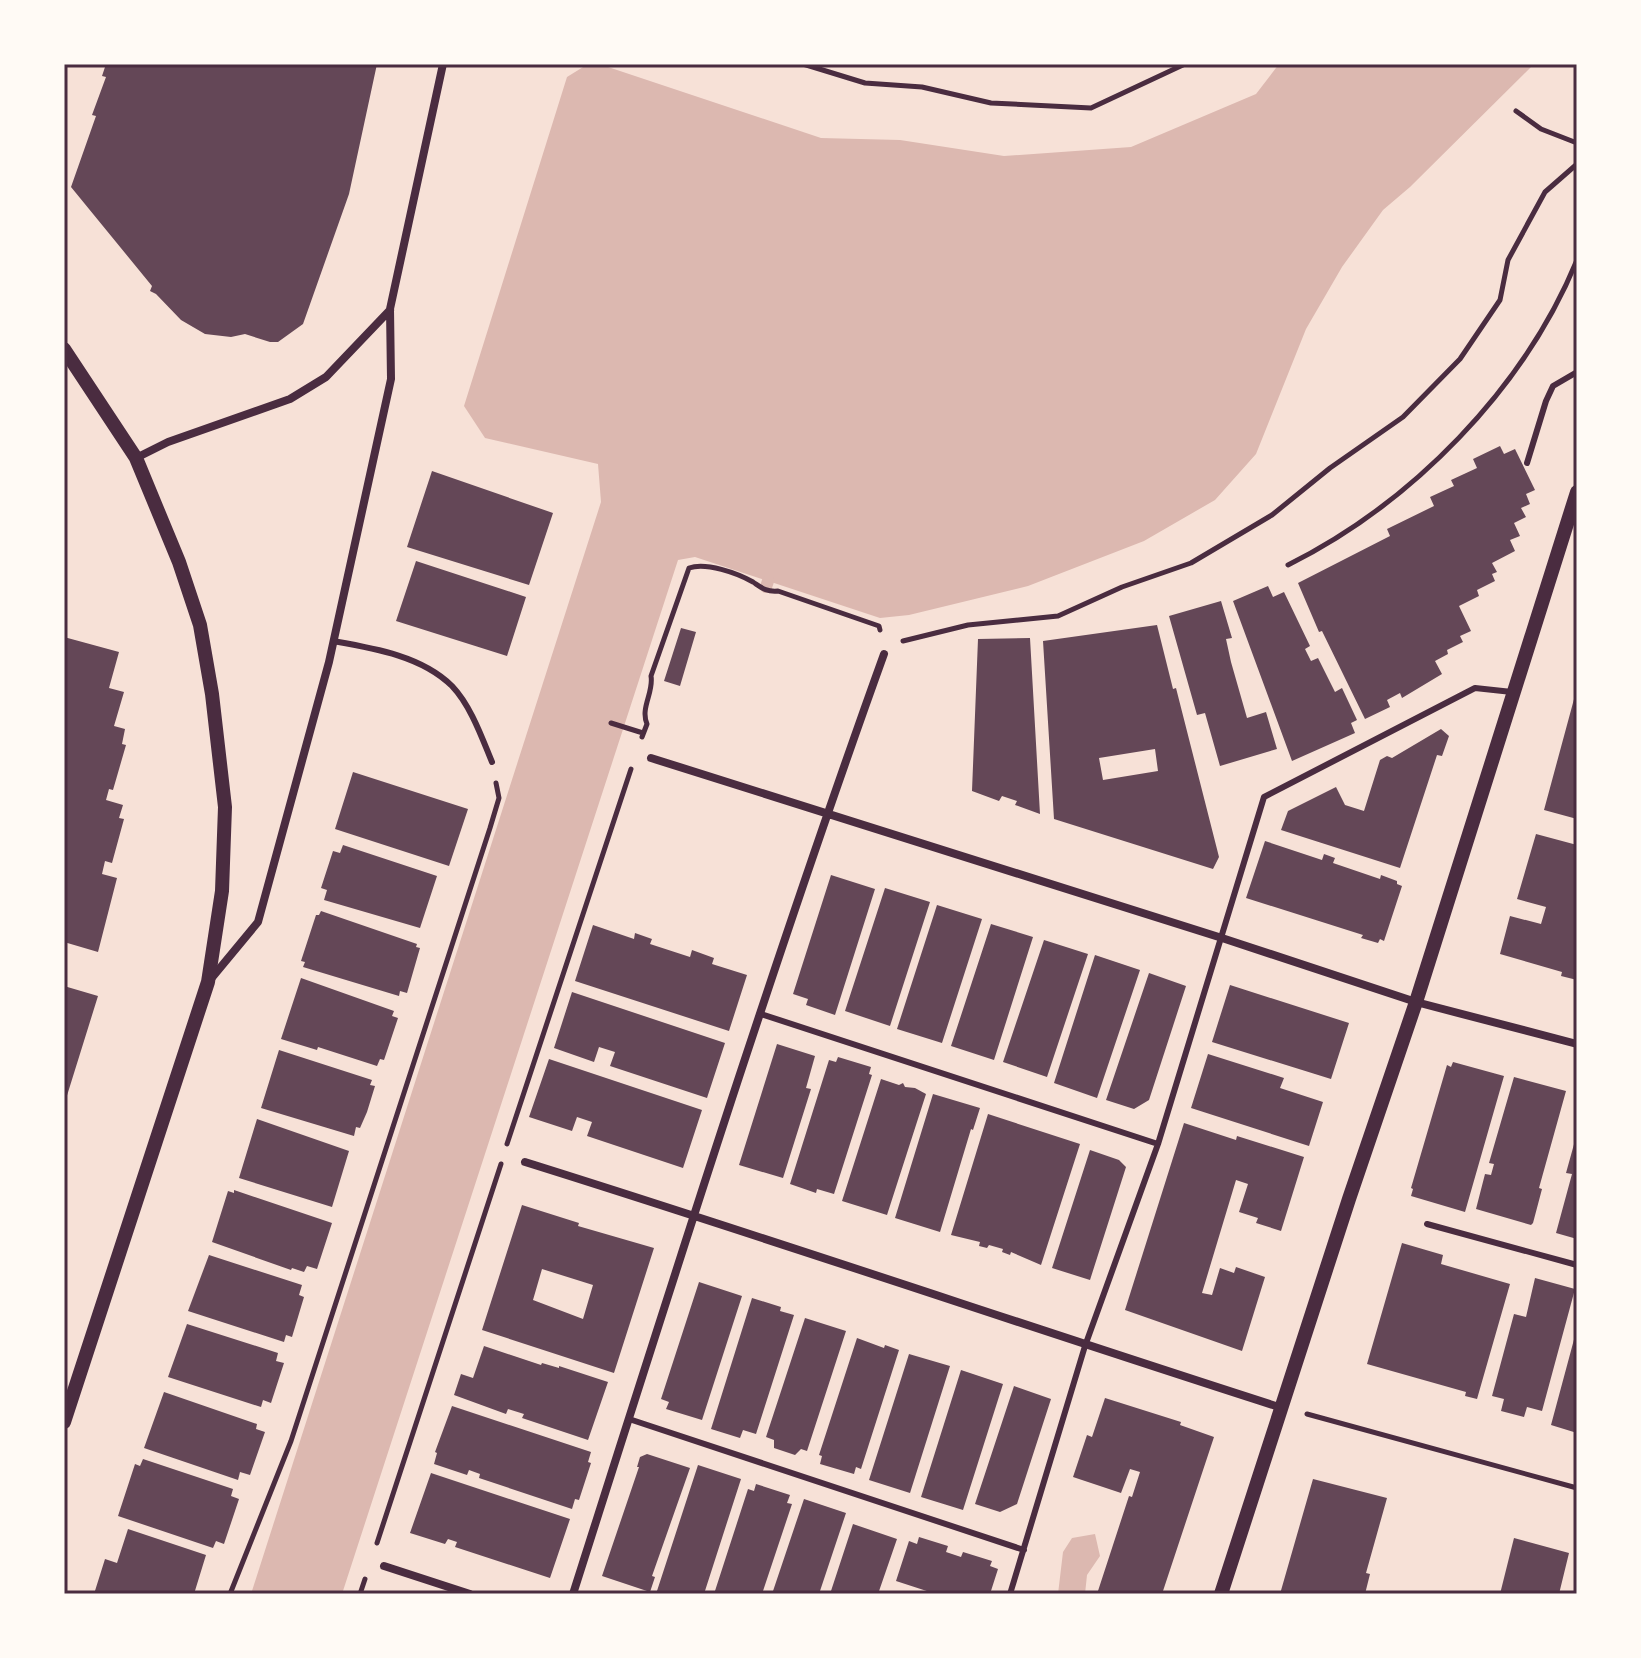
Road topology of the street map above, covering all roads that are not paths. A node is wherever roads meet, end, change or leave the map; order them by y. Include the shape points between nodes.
1 (443, 64) edge
2 (390, 309) junction
3 (64, 349) edge
4 (1577, 372) edge
5 (136, 458) junction
6 (1527, 463) dead end
7 (1577, 492) edge
8 (333, 641) junction
9 (884, 654) road end
10 (1512, 692) junction
11 (651, 758) dead end
12 (492, 762) road end
13 (827, 812) junction
14 (1222, 938) junction
15 (208, 982) junction
16 (1416, 1002) junction
17 (761, 1014) junction
18 (1577, 1044) edge
19 (1158, 1144) junction
20 (525, 1162) dead end
21 (694, 1215) junction
22 (1427, 1224) dead end
23 (1577, 1265) edge
24 (1085, 1346) junction
25 (1282, 1408) junction
26 (629, 1419) junction
27 (64, 1422) edge
28 (1024, 1550) junction
29 (384, 1566) dead end
30 (470, 1594) edge
31 (573, 1594) edge
32 (1010, 1594) edge
33 (1221, 1594) edge

1 - 2 street
2 - 5 street via 326,377 290,399
2 - 8 street via 391,379
3 - 5 street
4 - 6 lane via 1553,386
5 - 15 street via 200,625 212,694 225,807 222,891
7 - 10 street
8 - 12 lane via 420,664 453,687
8 - 15 street via 258,922
9 - 13 street
10 - 14 lane via 1475,688 1264,797
10 - 16 street
11 - 13 street
13 - 14 street
13 - 17 street
14 - 16 street
14 - 19 lane
15 - 27 street
16 - 18 street
16 - 25 street
17 - 19 lane
17 - 21 street
19 - 24 lane
20 - 21 street
21 - 24 street
21 - 26 street
22 - 23 lane
24 - 25 street
24 - 28 lane
25 - 33 street
26 - 28 lane
26 - 31 street
28 - 32 lane
29 - 30 street

